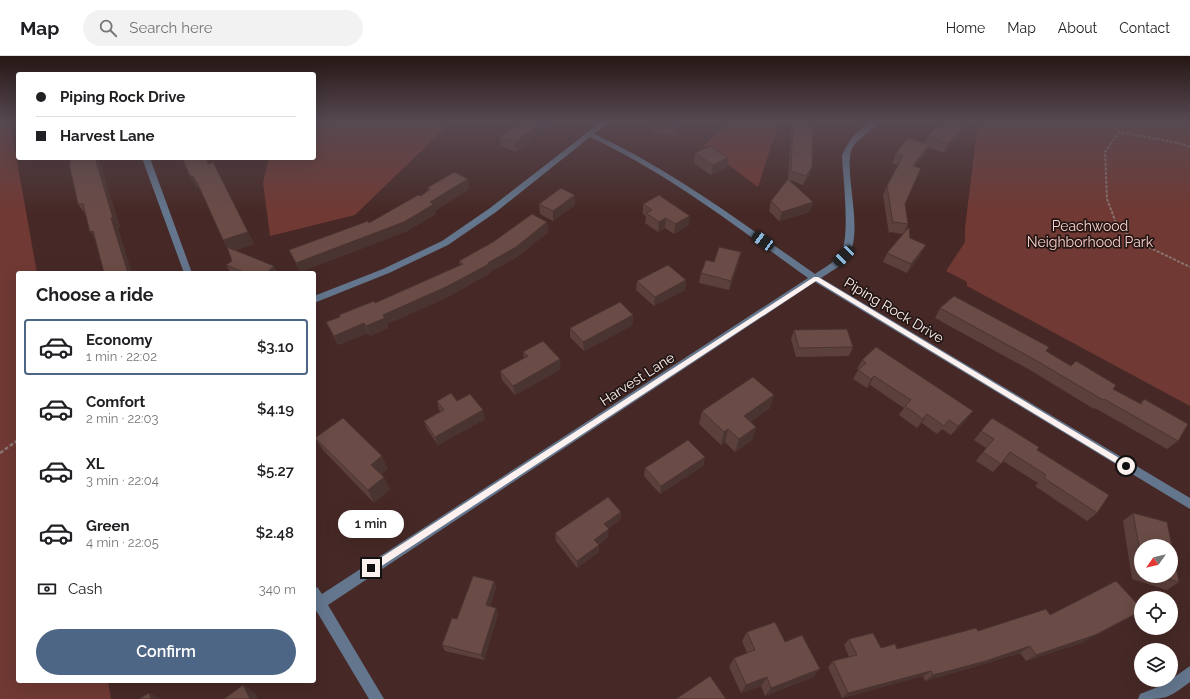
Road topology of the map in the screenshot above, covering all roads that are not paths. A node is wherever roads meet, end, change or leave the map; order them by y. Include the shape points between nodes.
1 (566, 152) edge
2 (626, 152) edge
3 (847, 152) edge
4 (147, 160) edge
5 (187, 271) edge
6 (816, 279) junction
7 (316, 299) edge
8 (1190, 504) edge
9 (316, 598) edge
10 (1190, 673) edge
11 (377, 699) edge
12 (1145, 699) edge

1 - 7 street via 493,210 445,243 386,272
2 - 6 street, Piping Rock Drive via 687,188
3 - 6 street, Harvest Lane via 850,239 848,248 836,264
4 - 5 street
6 - 8 street, Piping Rock Drive
6 - 9 street, Harvest Lane
9 - 11 street
10 - 12 street via 1168,690

